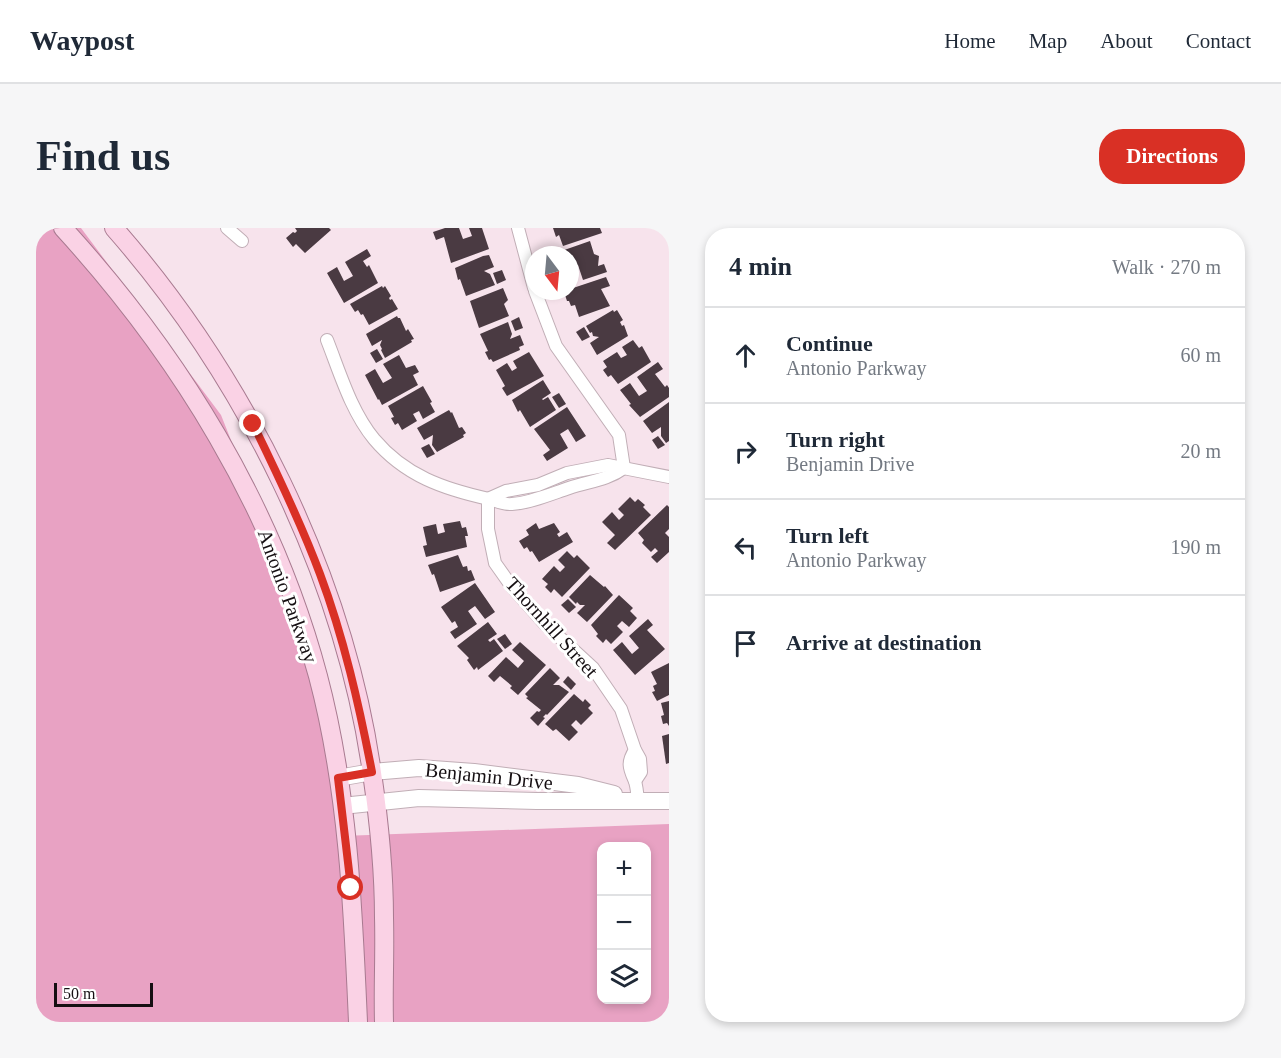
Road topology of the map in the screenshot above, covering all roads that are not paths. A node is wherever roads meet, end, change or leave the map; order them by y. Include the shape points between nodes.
1 (63, 228) edge
2 (114, 228) edge
3 (227, 228) edge
4 (518, 228) edge
5 (242, 241) dead end
6 (525, 255) edge
7 (538, 300) edge
8 (327, 340) dead end
9 (624, 468) junction
10 (669, 477) edge
11 (488, 499) junction
12 (372, 772) junction
13 (338, 778) junction
14 (638, 800) junction
15 (375, 801) junction
16 (669, 801) edge
17 (342, 806) junction
18 (358, 1022) edge
19 (384, 1022) edge

1 - 13 main road, Antonio Parkway via 118,290 189,386 248,493 288,584 308,642
2 - 12 main road, Antonio Parkway via 217,364 253,424 287,495 342,639
3 - 5 street
4 - 6 street
7 - 9 street via 556,346 619,435
8 - 11 street via 358,414 375,439 422,478
9 - 10 street
9 - 11 street via 612,477 537,498 510,504
11 - 14 street, Thornhill Street via 488,529 495,563 544,623 592,668 621,708 634,750 629,758 629,772
12 - 13 main road, Benjamin Drive
12 - 14 main road, Benjamin Drive via 419,768 474,772 578,785
12 - 15 main road, Antonio Parkway
13 - 17 main road, Antonio Parkway
14 - 15 main road, Benjamin Drive
14 - 16 main road, Benjamin Drive
15 - 17 main road, Benjamin Drive
15 - 19 main road, Antonio Parkway via 384,916
17 - 18 main road, Antonio Parkway

